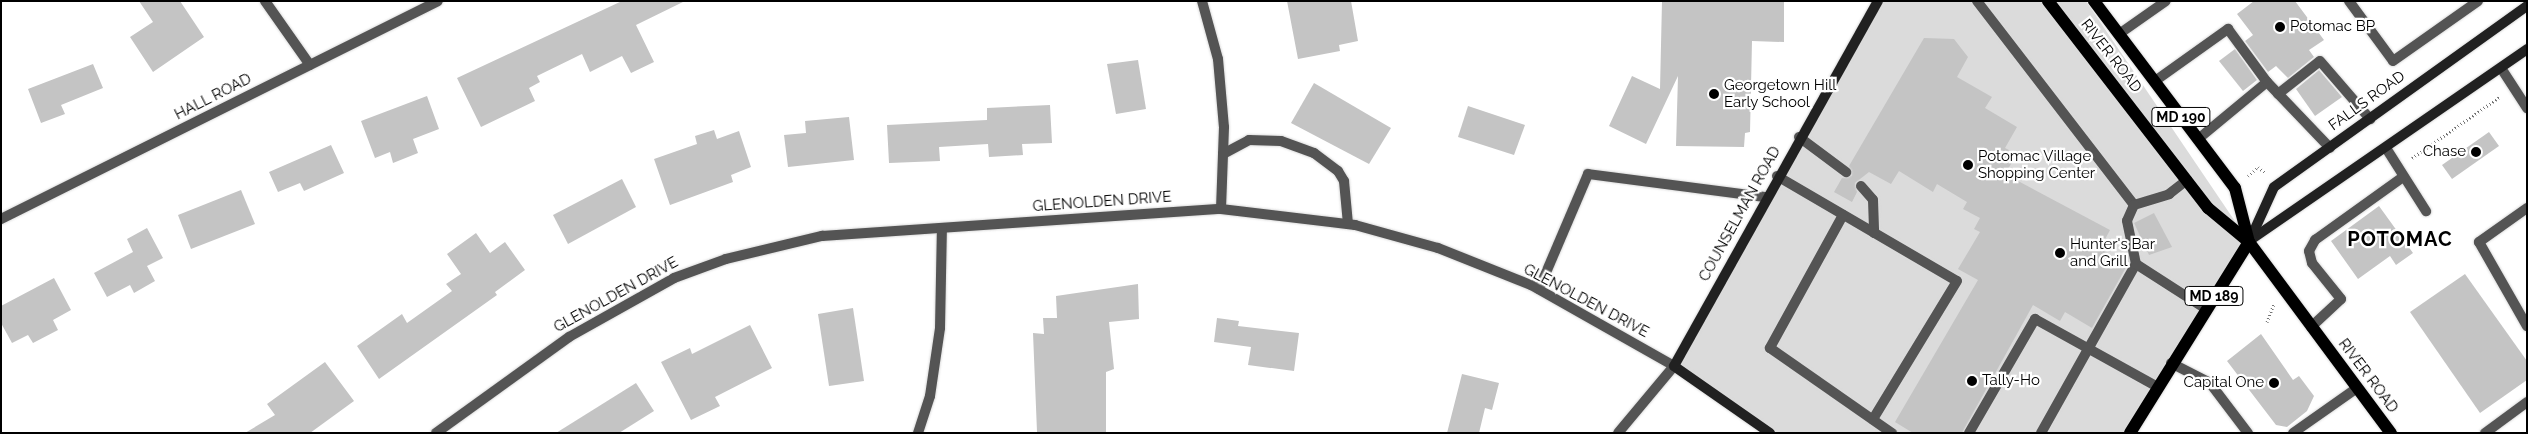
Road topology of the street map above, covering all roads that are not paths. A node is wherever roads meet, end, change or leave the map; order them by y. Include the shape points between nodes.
1 (265, 1) edge
2 (438, 1) edge
3 (1202, 1) edge
4 (1878, 1) edge
5 (1977, 1) edge
6 (2048, 1) edge
7 (2094, 1) edge
8 (2166, 1) edge
9 (2349, 1) edge
10 (2478, 1) edge
11 (2527, 6) edge
12 (2119, 34) junction
13 (2527, 48) edge
14 (310, 65) junction
15 (2501, 68) junction
16 (2155, 82) junction
17 (2267, 82) junction
18 (2278, 94) junction
19 (2527, 108) edge
20 (2370, 119) junction
21 (1799, 137) junction
22 (2198, 140) junction
23 (2330, 148) junction
24 (2386, 148) junction
25 (1223, 154) junction
26 (1846, 172) dead end
27 (1777, 176) junction
28 (2403, 177) junction
29 (2187, 180) junction
30 (1861, 186) dead end
31 (1766, 197) junction
32 (2134, 204) junction
33 (2527, 208) edge
34 (1221, 209) junction
35 (2426, 211) dead end
36 (1843, 215) junction
37 (1, 219) edge
38 (1348, 224) junction
39 (942, 228) junction
40 (1874, 233) junction
41 (2249, 242) junction
42 (2136, 264) junction
43 (1538, 289) junction
44 (2206, 309) junction
45 (2527, 326) edge
46 (2311, 327) junction
47 (2088, 349) junction
48 (2171, 363) junction
49 (1674, 366) junction
50 (2156, 386) junction
51 (2357, 388) junction
52 (2527, 402) edge
53 (1873, 419) junction
54 (1766, 432) edge
55 (436, 433) edge
56 (918, 433) edge
57 (1618, 433) edge
58 (1892, 433) edge
59 (1969, 433) edge
60 (2041, 433) edge
61 (2130, 433) edge
62 (2248, 433) edge
63 (2293, 433) edge
64 (2391, 433) edge
65 (2485, 433) edge

1 - 14 street
2 - 14 street, HALL ROAD
3 - 25 street via 1218,59
4 - 21 main road, COUNSELMAN ROAD
5 - 32 street
6 - 29 main road, RIVER ROAD / MD 190
7 - 12 main road, RIVER ROAD / MD 190
8 - 12 street
9 - 10 street via 2393,61
11 - 20 main road, FALLS ROAD
12 - 16 main road, RIVER ROAD / MD 190
13 - 15 main road, FALLS ROAD
14 - 37 street, HALL ROAD
15 - 19 street
15 - 24 main road, FALLS ROAD
16 - 17 street via 2228,29
16 - 22 main road, RIVER ROAD / MD 190
17 - 18 street
17 - 22 street
18 - 20 street via 2320,61
18 - 23 street
20 - 23 main road, FALLS ROAD
21 - 26 street
21 - 27 main road, COUNSELMAN ROAD
22 - 41 main road, RIVER ROAD / MD 190 via 2235,188
23 - 41 main road, FALLS ROAD via 2274,187
24 - 28 street
24 - 41 main road, FALLS ROAD
25 - 34 street
25 - 38 street via 1249,140 1281,141 1314,154 1338,171 1344,181
27 - 31 main road, COUNSELMAN ROAD
27 - 36 street
28 - 35 street
28 - 46 street via 2314,240 2309,252 2312,263 2341,299
29 - 32 street via 2169,194
29 - 41 main road, RIVER ROAD / MD 190 via 2208,208
30 - 40 street via 1873,200
31 - 43 street via 1588,174
31 - 49 main road, COUNSELMAN ROAD
32 - 42 street via 2127,221
33 - 45 street via 2479,242
34 - 38 street, GLENOLDEN DRIVE
34 - 39 street, GLENOLDEN DRIVE
36 - 40 street
36 - 53 street via 1770,348
38 - 43 street, GLENOLDEN DRIVE via 1438,248
39 - 55 street, GLENOLDEN DRIVE via 822,236 726,259 674,278 569,337
39 - 56 street via 940,328 930,396
40 - 53 street via 1957,281
41 - 44 main road, FALLS ROAD / MD 189
41 - 46 main road, RIVER ROAD / MD 190
42 - 44 street
42 - 47 street
43 - 49 street, GLENOLDEN DRIVE
44 - 48 main road, FALLS ROAD / MD 189
46 - 51 main road, RIVER ROAD / MD 190
47 - 50 street
47 - 59 street via 2035,319
47 - 60 street
48 - 50 main road, FALLS ROAD / MD 189
48 - 62 street via 2210,383
49 - 54 main road, GLENOLDEN DRIVE
49 - 57 street, COUNSELMAN ROAD
50 - 61 main road, FALLS ROAD / MD 189
51 - 63 street
51 - 64 main road, RIVER ROAD / MD 190
52 - 65 street
53 - 58 street

